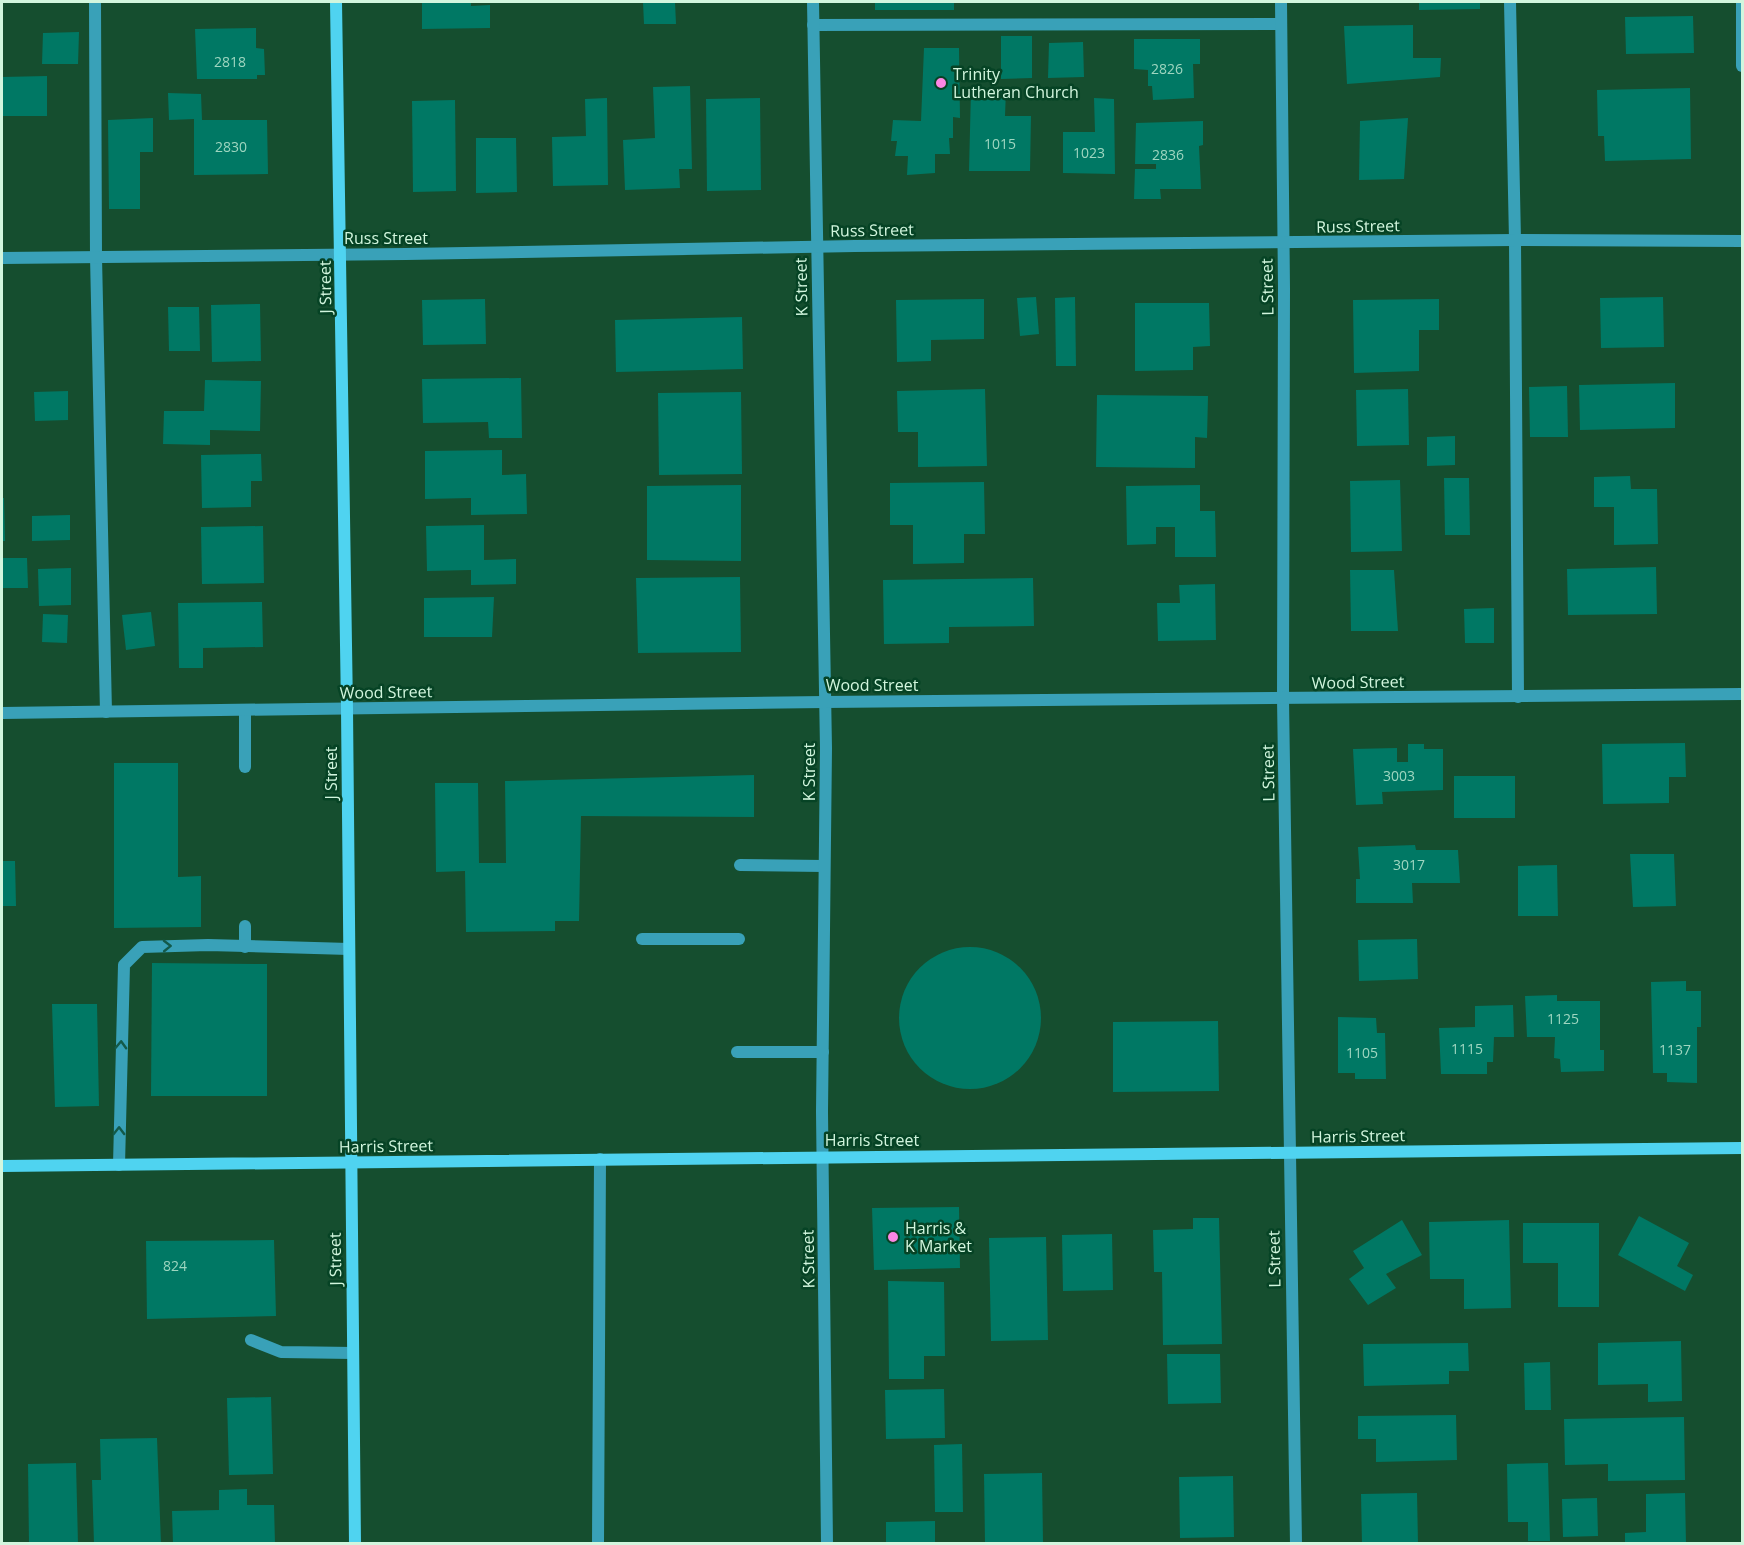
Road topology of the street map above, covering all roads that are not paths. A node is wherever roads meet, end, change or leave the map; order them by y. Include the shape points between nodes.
1 (94, 2) edge
2 (336, 2) edge
3 (813, 2) edge
4 (1281, 2) edge
5 (1510, 2) edge
6 (1742, 2) edge
7 (1281, 24) junction
8 (813, 25) junction
9 (1743, 66) edge
10 (1515, 240) junction
11 (1743, 241) edge
12 (1283, 243) junction
13 (817, 247) junction
14 (341, 254) junction
15 (96, 257) junction
16 (2, 258) edge
17 (1743, 694) edge
18 (1518, 697) junction
19 (1283, 699) junction
20 (825, 702) junction
21 (347, 709) junction
22 (244, 711) junction
23 (106, 712) junction
24 (2, 713) edge
25 (245, 767) dead end
26 (740, 865) dead end
27 (825, 866) junction
28 (245, 926) dead end
29 (642, 939) dead end
30 (739, 939) dead end
31 (245, 947) junction
32 (349, 949) junction
33 (737, 1052) dead end
34 (823, 1052) junction
35 (1743, 1148) edge
36 (1290, 1154) junction
37 (823, 1157) junction
38 (600, 1159) junction
39 (351, 1163) junction
40 (119, 1165) junction
41 (2, 1166) edge
42 (251, 1340) dead end
43 (353, 1353) junction
44 (356, 1544) edge
45 (598, 1544) edge
46 (828, 1544) edge
47 (1296, 1544) edge

1 - 15 street
2 - 14 main road, J Street
3 - 8 street, K Street
4 - 7 street, L Street
5 - 10 street
6 - 9 street
7 - 8 street
7 - 12 street, L Street
8 - 13 street, K Street
10 - 11 street, Russ Street
10 - 12 street, Russ Street
10 - 18 street
12 - 13 street, Russ Street
12 - 19 street, L Street
13 - 14 street, Russ Street
13 - 20 street, K Street
14 - 15 street, Russ Street
14 - 21 main road, J Street
15 - 16 street, Russ Street
15 - 23 street
17 - 18 street, Wood Street
18 - 19 street, Wood Street
19 - 20 street, Wood Street
19 - 36 street, L Street
20 - 21 street, Wood Street
20 - 27 street, K Street
21 - 22 street, Wood Street
21 - 32 main road, J Street
22 - 23 street, Wood Street
22 - 25 street
23 - 24 street, Wood Street
26 - 27 street
27 - 34 street, K Street
28 - 31 street
29 - 30 street
31 - 32 street
40 -> 31 street via 124,965 142,947
32 - 39 main road, J Street
33 - 34 street
34 - 37 street, K Street
35 - 36 main road, Harris Street
36 - 37 main road, Harris Street
36 - 47 street, L Street
37 - 38 main road, Harris Street
37 - 46 street, K Street
38 - 39 main road, Harris Street
38 - 45 street
39 - 40 main road, Harris Street
39 - 43 main road, J Street
40 - 41 main road, Harris Street
42 - 43 street via 280,1352
43 - 44 main road, J Street

